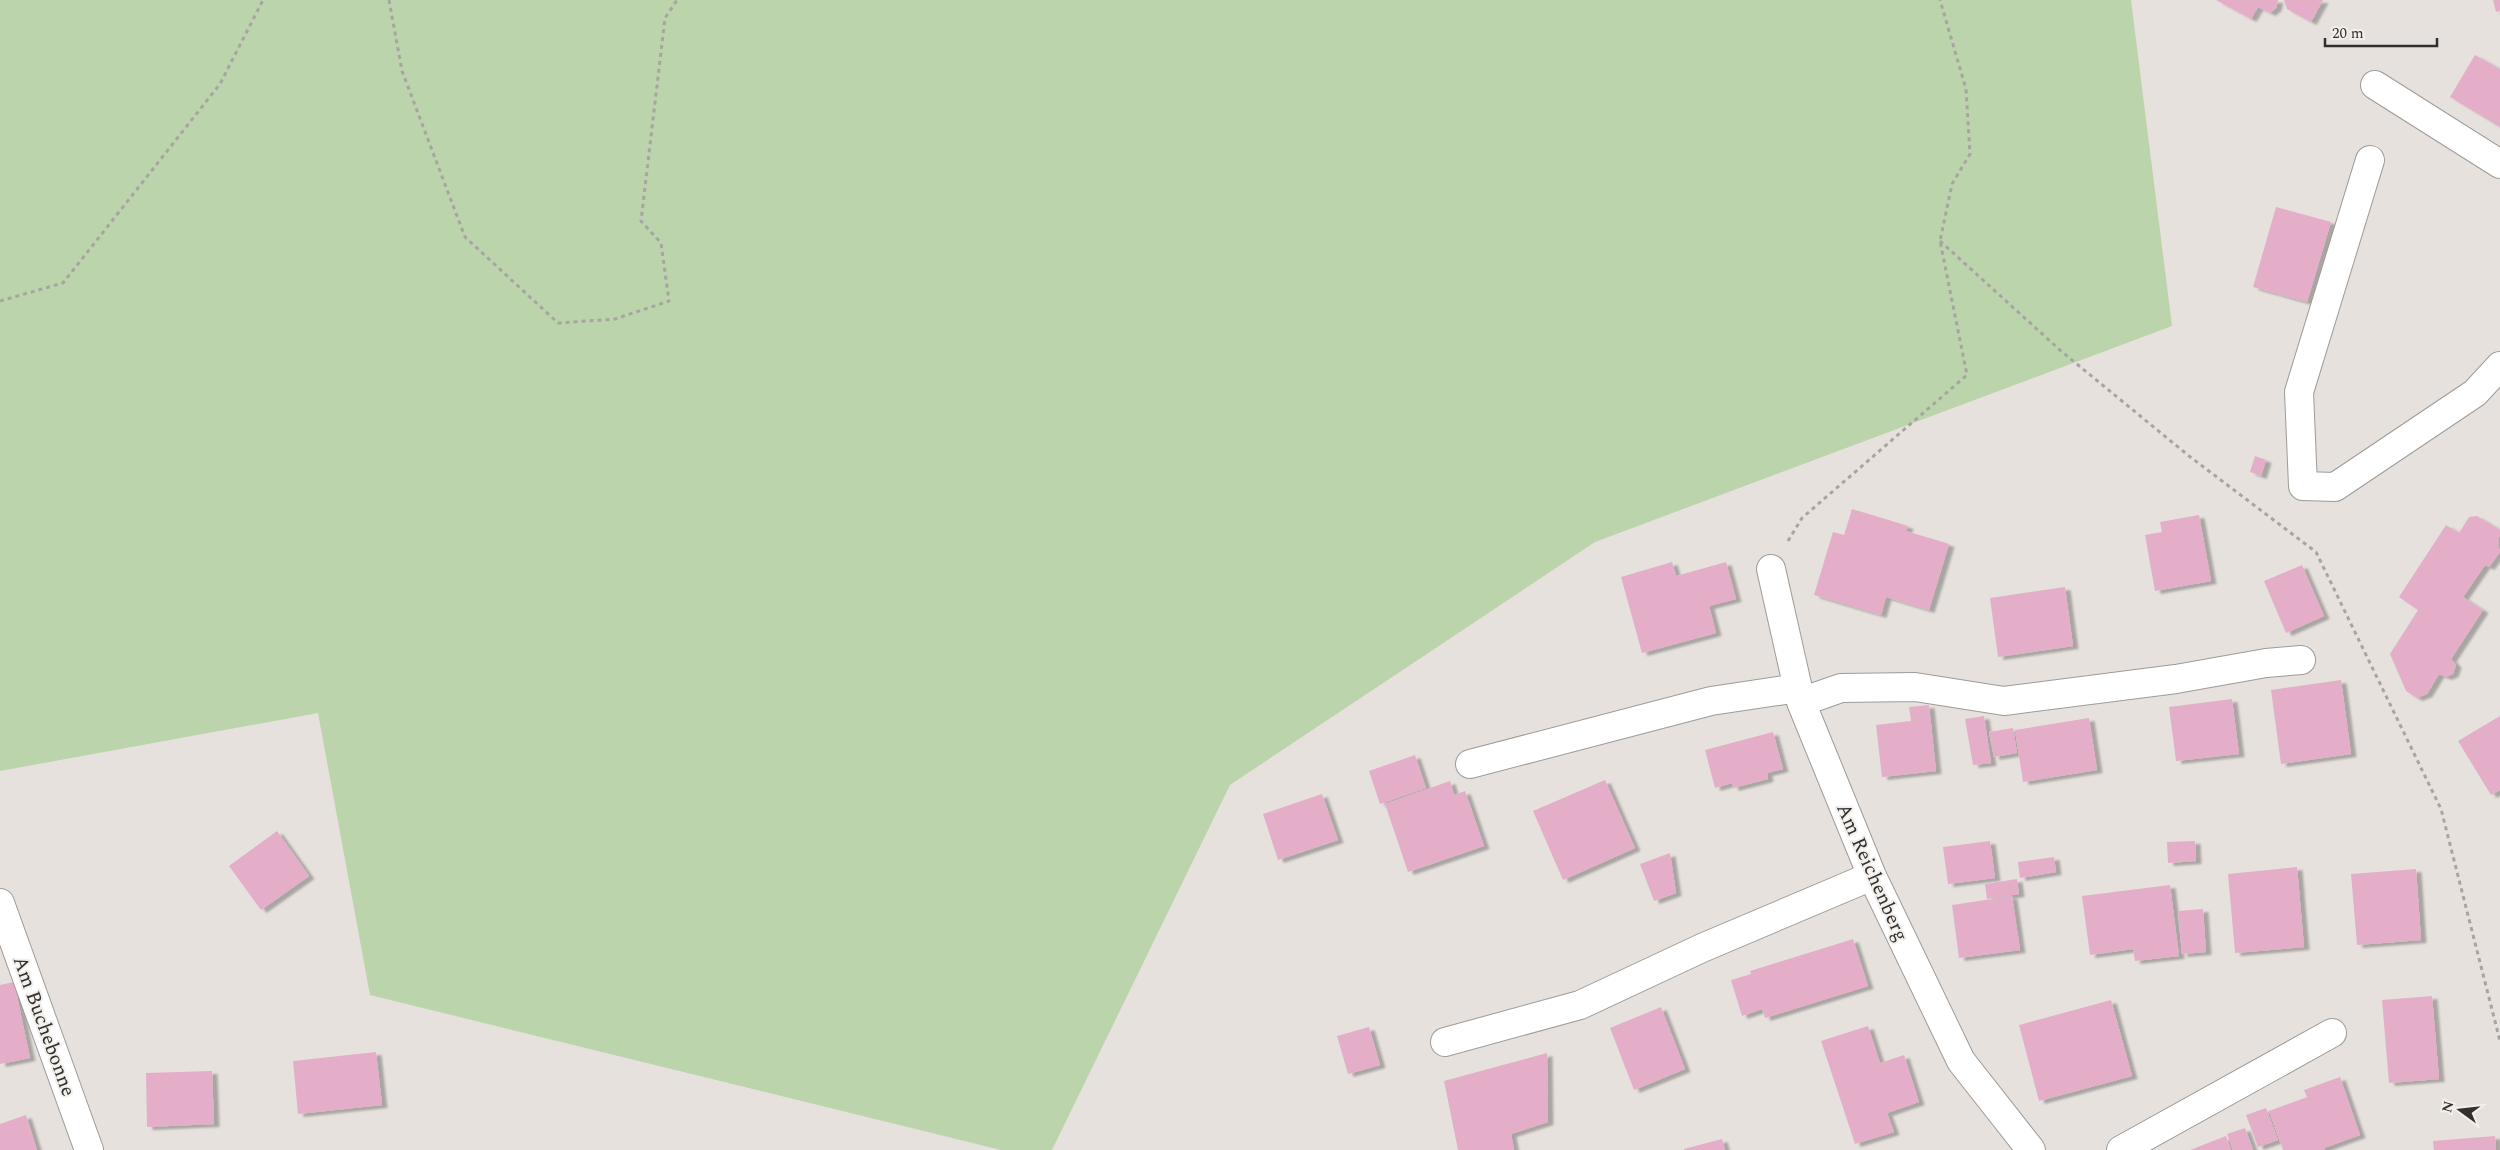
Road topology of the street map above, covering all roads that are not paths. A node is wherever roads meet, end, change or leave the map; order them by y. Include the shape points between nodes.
1 (2375, 85) dead end
2 (2370, 160) dead end
3 (2500, 164) edge
4 (2500, 366) edge
5 (1771, 569) road end
6 (2301, 660) dead end
7 (1799, 695) junction
8 (1470, 764) dead end
9 (1872, 876) junction
10 (0, 903) edge
11 (2332, 1033) dead end
12 (1445, 1042) dead end
13 (89, 1150) edge
14 (2031, 1150) edge
15 (2121, 1150) edge

1 - 3 street
2 - 4 street via 2300,392 2304,486 2335,487 2474,393
5 - 7 street, Am Reichenberg
6 - 7 street via 2004,701 1915,687 1841,688
7 - 8 street via 1711,701
7 - 9 street, Am Reichenberg
9 - 12 street via 1702,948 1580,1006
9 - 14 street, Am Reichenberg via 1961,1061
10 - 13 street, Am Buchebonne
11 - 15 street

